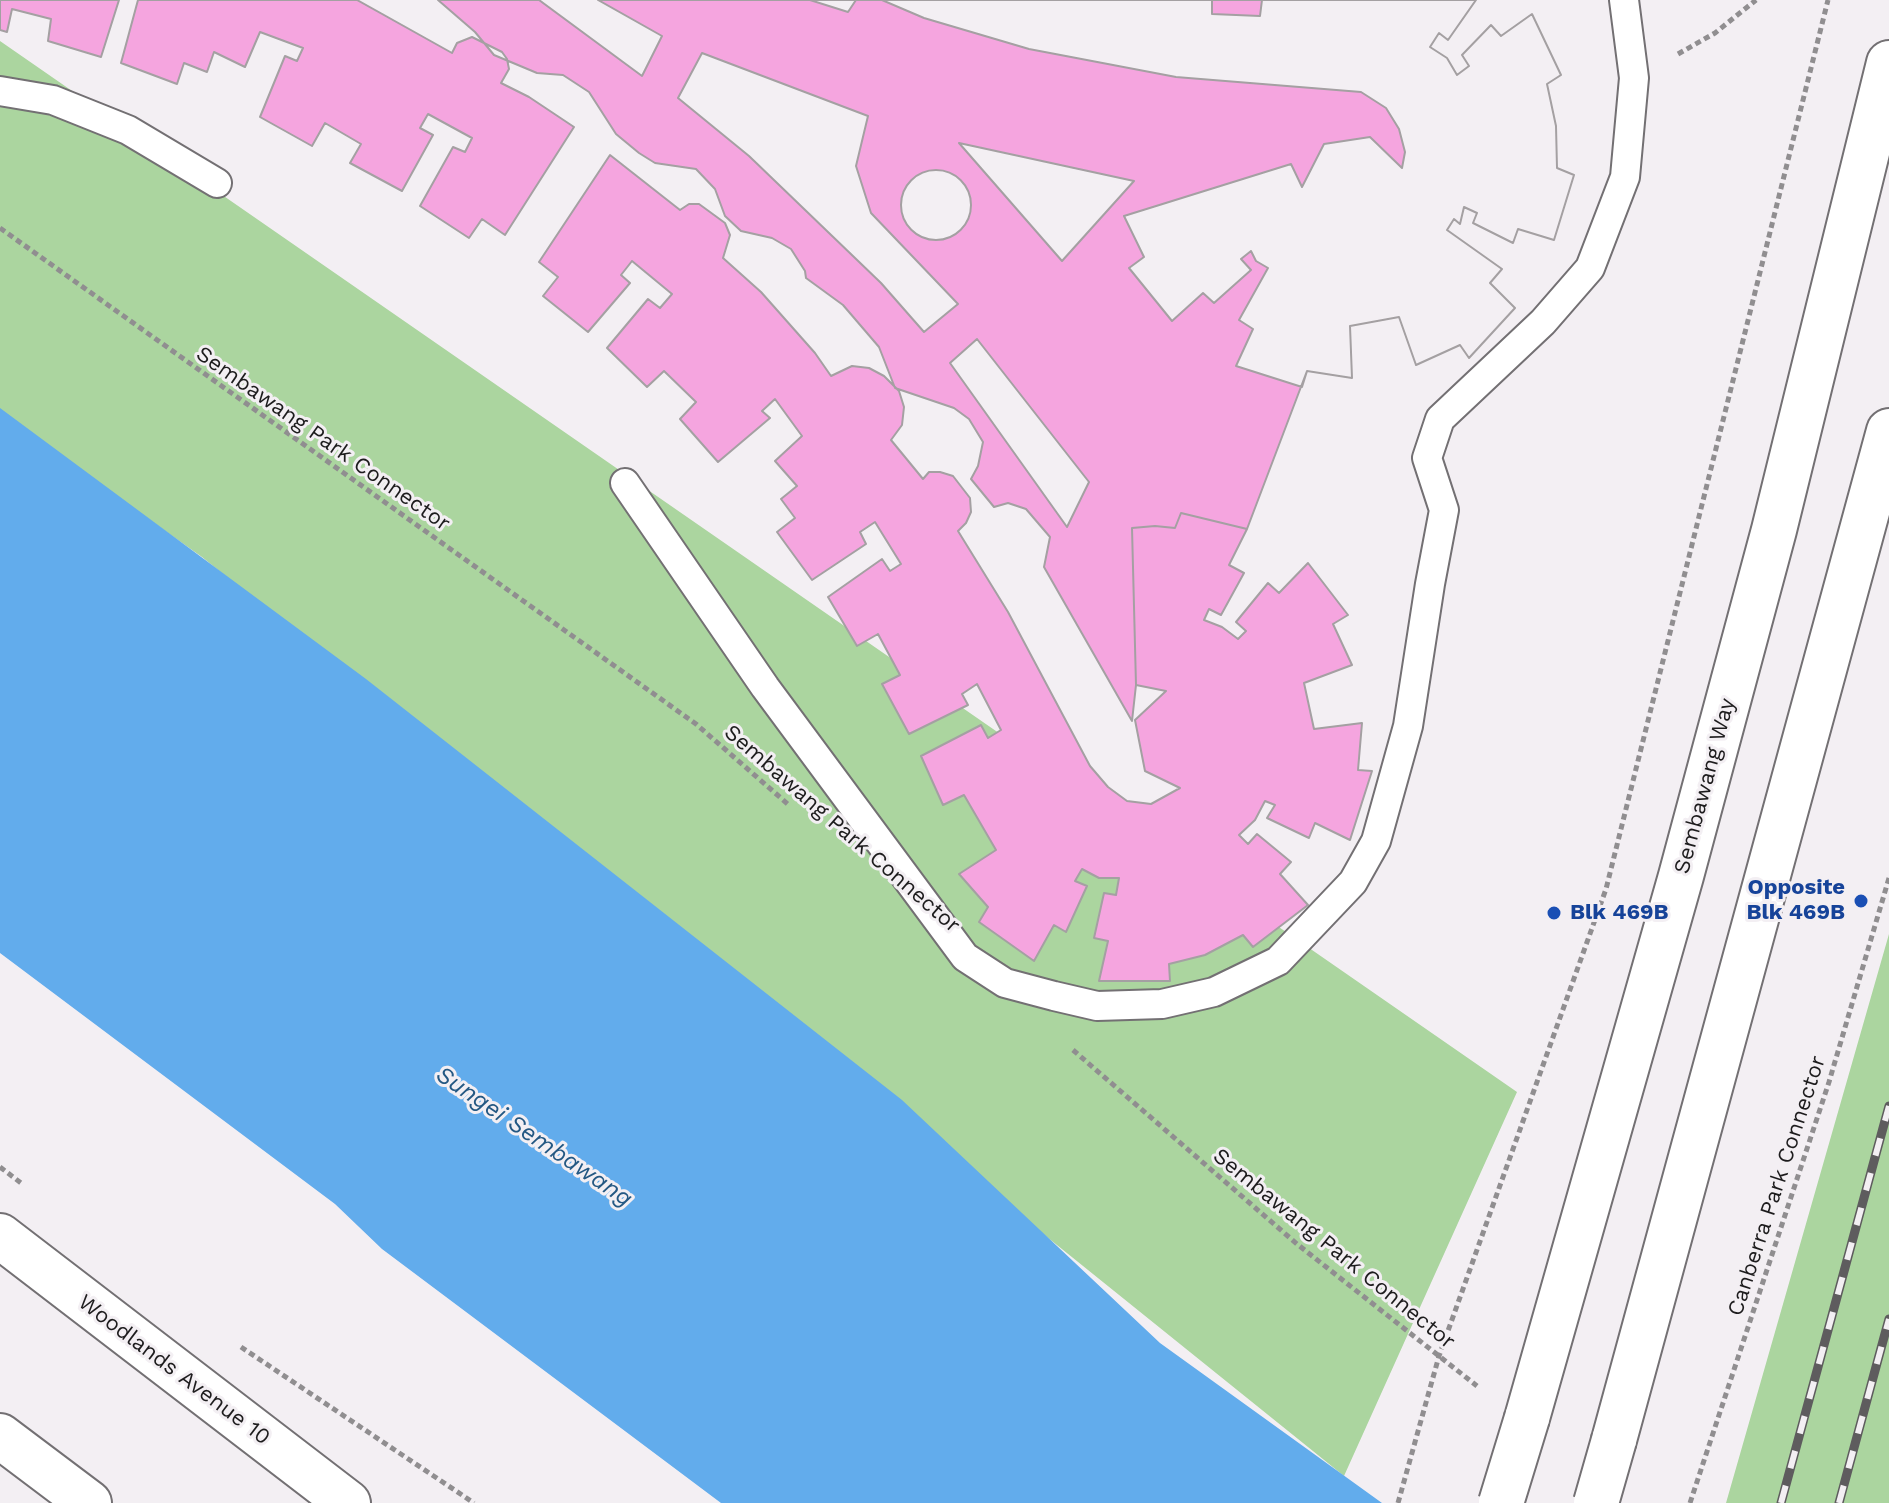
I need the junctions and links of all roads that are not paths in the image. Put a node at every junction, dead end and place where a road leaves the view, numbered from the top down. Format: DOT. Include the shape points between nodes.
graph roads {
  1 [pos="1624,0"];
  2 [pos="1889,63"];
  3 [pos="0,91"];
  4 [pos="217,183"];
  5 [pos="1889,431"];
  6 [pos="625,483"];
  7 [pos="0,1236"];
  8 [pos="0,1436"];
  9 [pos="89,1503"];
  10 [pos="348,1503"];
  11 [pos="1501,1503"];
  12 [pos="1596,1503"];
  1 -- 6 [label="lane" via="1634,78 1625,177 1590,268 1543,322 1440,419 1427,458 1444,510 1408,726 1376,841 1353,882 1278,961 1214,992 1162,1004 1097,1006 1005,983 965,957 765,687"];
  2 -- 11 [label="main road, Sembawang Way, bridge" via="1774,530 1681,876"];
  3 -- 4 [label="lane" via="53,100 128,130"];
  5 -- 12 [label="main road, bridge"];
  7 -- 10 [label="main road, Woodlands Avenue 10"];
  8 -- 9 [label="main road"];
}
